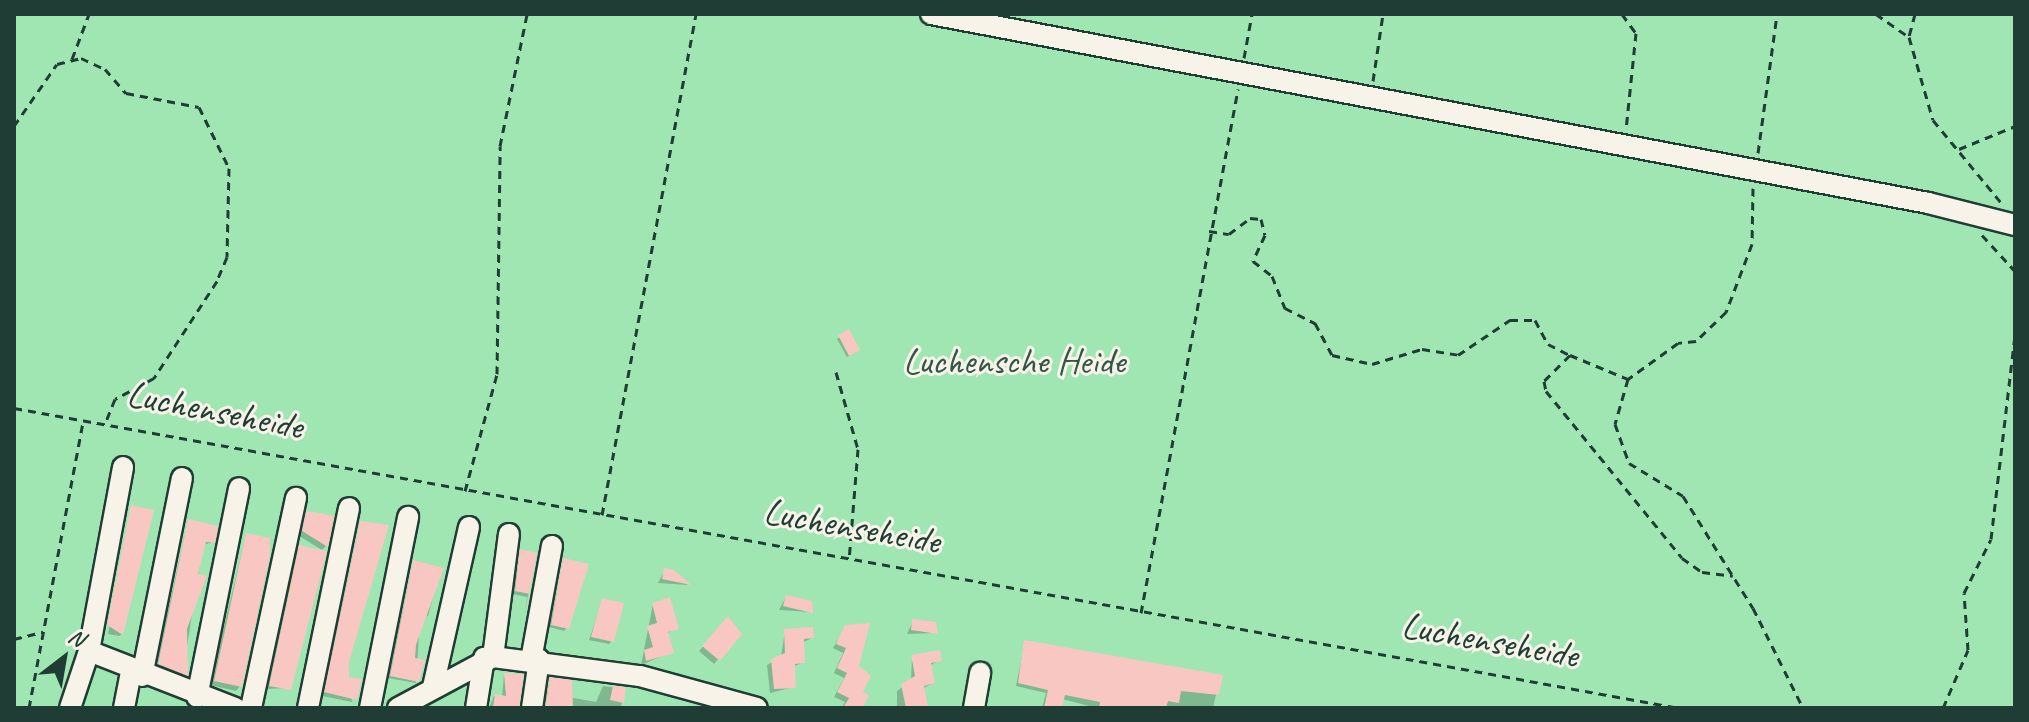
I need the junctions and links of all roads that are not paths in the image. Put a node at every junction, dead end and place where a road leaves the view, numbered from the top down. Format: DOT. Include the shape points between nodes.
graph roads {
  1 [pos="931,14"];
  2 [pos="2011,217"];
  3 [pos="123,467"];
  4 [pos="182,478"];
  5 [pos="239,488"];
  6 [pos="296,498"];
  7 [pos="349,508"];
  8 [pos="408,517"];
  9 [pos="469,527"];
  10 [pos="509,534"];
  11 [pos="552,546"];
  12 [pos="89,651"];
  13 [pos="488,657"];
  14 [pos="535,660"];
  15 [pos="136,673"];
  16 [pos="980,673"];
  17 [pos="433,687"];
  18 [pos="189,699"];
  19 [pos="70,708"];
  20 [pos="124,708"];
  21 [pos="235,708"];
  22 [pos="251,708"];
  23 [pos="308,708"];
  24 [pos="370,708"];
  25 [pos="398,708"];
  26 [pos="476,708"];
  27 [pos="532,708"];
  28 [pos="757,708"];
  29 [pos="974,708"];
  1 -- 2 [label="street"];
  3 -- 12 [label="street"];
  4 -- 15 [label="street"];
  5 -- 18 [label="street"];
  6 -- 22 [label="street"];
  7 -- 23 [label="street"];
  8 -- 24 [label="street"];
  9 -- 17 [label="street"];
  10 -- 13 [label="street"];
  11 -- 14 [label="street"];
  12 -- 15 [label="street"];
  12 -- 19 [label="street"];
  13 -- 14 [label="street"];
  13 -- 17 [label="street"];
  13 -- 26 [label="street"];
  14 -- 27 [label="street"];
  14 -- 28 [label="street" via="723,694"];
  15 -- 18 [label="street"];
  15 -- 20 [label="street"];
  16 -- 29 [label="street"];
  17 -- 25 [label="street"];
  18 -- 21 [label="street"];
}
